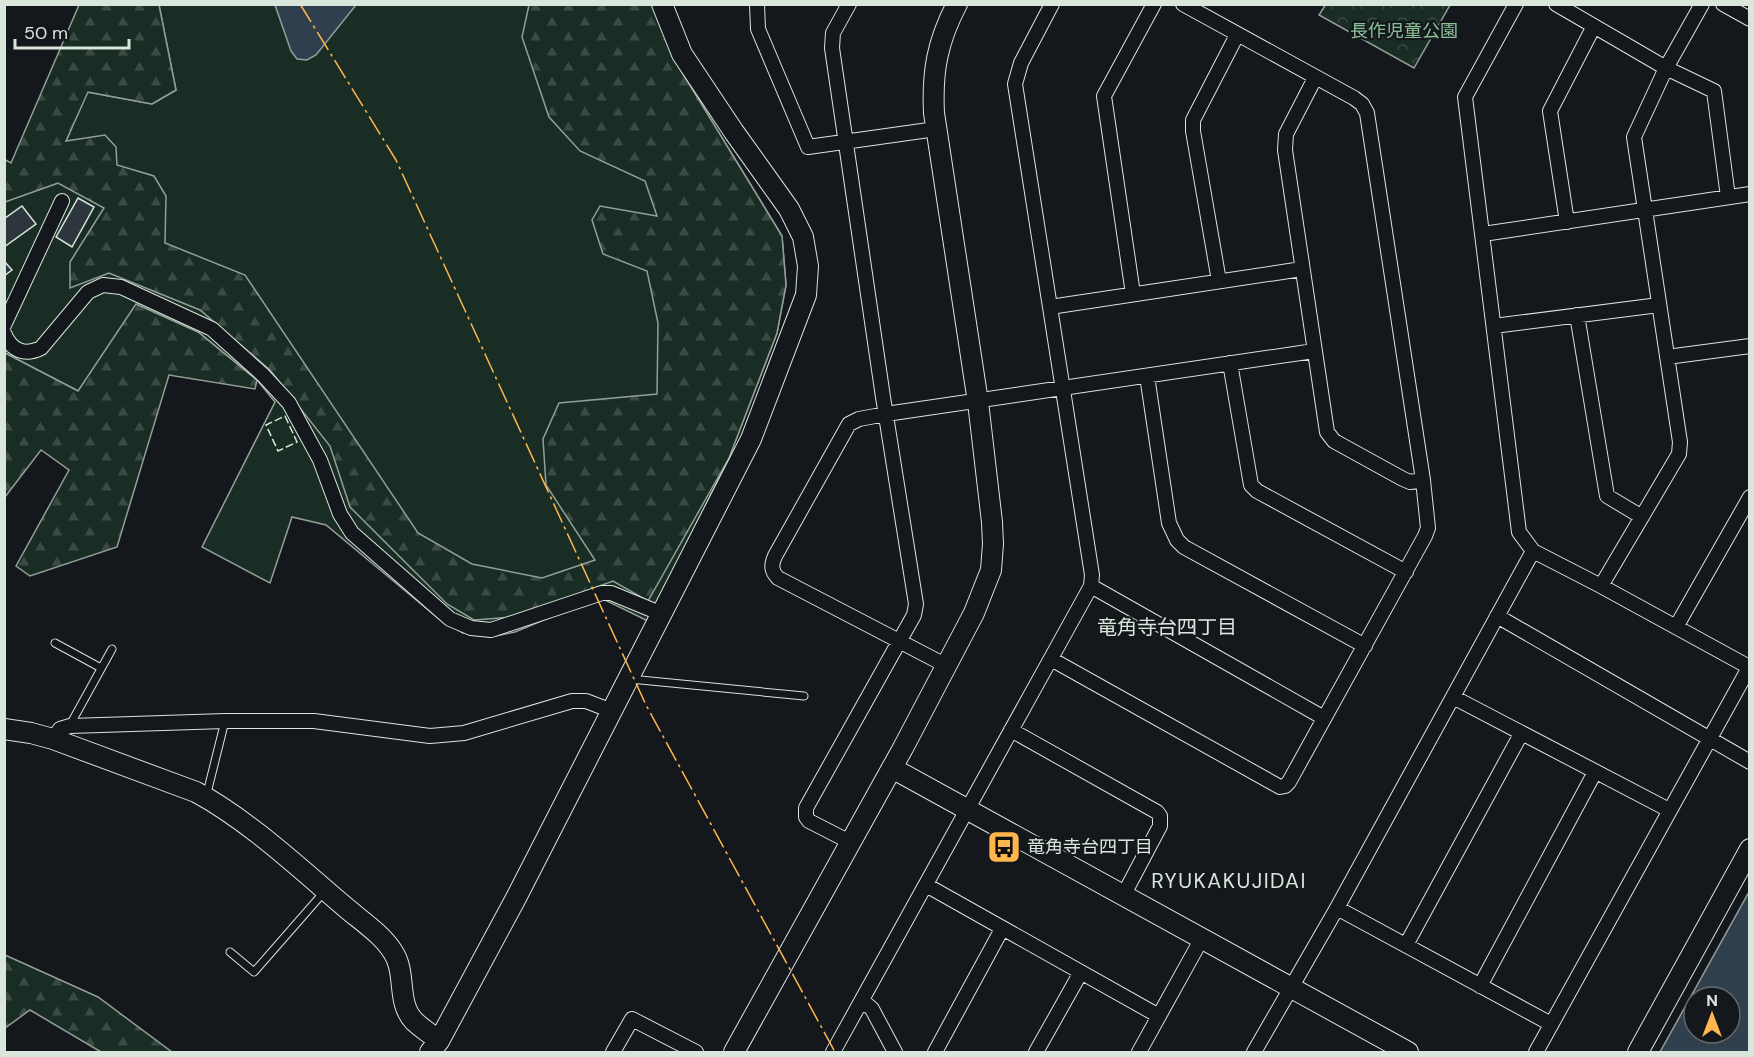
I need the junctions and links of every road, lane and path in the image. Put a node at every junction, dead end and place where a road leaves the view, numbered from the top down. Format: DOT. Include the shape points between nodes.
graph roads {
  1 [pos="662,4"];
  2 [pos="849,4"];
  3 [pos="957,4"];
  4 [pos="1052,4"];
  5 [pos="1154,4"];
  6 [pos="1183,4"];
  7 [pos="1516,4"];
  8 [pos="1556,4"];
  9 [pos="1702,4"];
  10 [pos="1723,4"];
  11 [pos="758,5"];
  12 [pos="1749,19"];
  13 [pos="1594,26"];
  14 [pos="1237,35"];
  15 [pos="1666,68"];
  16 [pos="1315,78"];
  17 [pos="936,129"];
  18 [pos="846,142"];
  19 [pos="1749,194"];
  20 [pos="1728,197"];
  21 [pos="62,201"];
  22 [pos="1645,210"];
  23 [pos="1567,222"];
  24 [pos="1483,234"];
  25 [pos="1302,269"];
  26 [pos="1219,280"];
  27 [pos="1133,294"];
  28 [pos="1659,305"];
  29 [pos="1050,307"];
  30 [pos="1577,315"];
  31 [pos="4,325"];
  32 [pos="1494,326"];
  33 [pos="4,333"];
  34 [pos="1749,346"];
  35 [pos="1314,351"];
  36 [pos="1667,357"];
  37 [pos="1230,363"];
  38 [pos="1147,376"];
  39 [pos="1063,388"];
  40 [pos="978,402"];
  41 [pos="886,414"];
  42 [pos="1424,480"];
  43 [pos="1749,497"];
  44 [pos="1642,517"];
  45 [pos="1533,551"];
  46 [pos="1406,572"];
  47 [pos="1090,586"];
  48 [pos="1601,586"];
  49 [pos="662,614"];
  50 [pos="1497,616"];
  51 [pos="1676,627"];
  52 [pos="898,641"];
  53 [pos="55,643"];
  54 [pos="1365,646"];
  55 [pos="112,649"];
  56 [pos="1051,659"];
  57 [pos="947,666"];
  58 [pos="1749,667"];
  59 [pos="101,668"];
  60 [pos="628,678"];
  61 [pos="804,696"];
  62 [pos="1453,697"];
  63 [pos="612,711"];
  64 [pos="1324,718"];
  65 [pos="225,721"];
  66 [pos="70,726"];
  67 [pos="4,729"];
  68 [pos="1011,730"];
  69 [pos="1521,734"];
  70 [pos="52,739"];
  71 [pos="1709,741"];
  72 [pos="1749,762"];
  73 [pos="892,768"];
  74 [pos="1595,772"];
  75 [pos="206,797"];
  76 [pos="967,809"];
  77 [pos="1669,810"];
  78 [pos="850,842"];
  79 [pos="1749,849"];
  80 [pos="926,885"];
  81 [pos="325,890"];
  82 [pos="1123,896"];
  83 [pos="1337,908"];
  84 [pos="1002,929"];
  85 [pos="1201,940"];
  86 [pos="1406,945"];
  87 [pos="230,952"];
  88 [pos="1081,972"];
  89 [pos="1480,986"];
  90 [pos="1293,988"];
  91 [pos="863,1001"];
  92 [pos="1159,1016"];
  93 [pos="1551,1024"];
  94 [pos="440,1049"];
  95 [pos="613,1053"];
  96 [pos="696,1053"];
  97 [pos="734,1053"];
  98 [pos="833,1053"];
  99 [pos="895,1053"];
  100 [pos="935,1053"];
  101 [pos="1036,1053"];
  102 [pos="1139,1053"];
  103 [pos="1254,1053"];
  104 [pos="1408,1053"];
  105 [pos="1536,1053"];
  106 [pos="1638,1053"];
  1 -- 49 [label="street" via="682,54 789,209 803,237 808,266 806,295 751,440"];
  2 -- 18 [label="street" via="832,40"];
  3 -- 17 [label="street" via="936,55"];
  4 -- 29 [label="street" via="1021,63 1015,84"];
  5 -- 27 [label="street" via="1104,96"];
  6 -- 14 [label="street"];
  7 -- 24 [label="street" via="1465,97"];
  8 -- 13 [label="street"];
  9 -- 15 [label="street"];
  10 -- 12 [label="street"];
  11 -- 18 [label="street" via="758,29 808,147"];
  13 -- 15 [label="street"];
  13 -- 23 [label="street" via="1550,111"];
  14 -- 16 [label="street"];
  14 -- 26 [label="street" via="1193,120"];
  15 -- 20 [label="street" via="1714,91"];
  15 -- 22 [label="street" via="1634,136"];
  16 -- 25 [label="street" via="1284,141"];
  16 -- 42 [label="street" via="1354,98 1366,113"];
  17 -- 18 [label="street"];
  17 -- 40 [label="street"];
  18 -- 41 [label="street"];
  19 -- 20 [label="street"];
  20 -- 22 [label="street"];
  21 -- 31 [label="street"];
  22 -- 23 [label="street"];
  22 -- 28 [label="street"];
  23 -- 24 [label="street"];
  24 -- 32 [label="street"];
  25 -- 26 [label="street"];
  25 -- 35 [label="street"];
  26 -- 27 [label="street"];
  27 -- 29 [label="street"];
  28 -- 30 [label="street"];
  28 -- 36 [label="street"];
  29 -- 39 [label="street"];
  30 -- 32 [label="street"];
  30 -- 44 [label="street" via="1607,496"];
  32 -- 45 [label="street" via="1519,532"];
  33 -- 49 [label="street" via="18,350 30,353 41,348 88,292 103,285 120,287 212,330 289,403 320,460 340,514 352,533 450,619 471,628 491,630 602,592"];
  34 -- 36 [label="street"];
  35 -- 37 [label="street"];
  35 -- 42 [label="street" via="1330,437 1403,479"];
  36 -- 44 [label="street" via="1679,454"];
  37 -- 38 [label="street"];
  37 -- 46 [label="street" via="1251,485"];
  38 -- 39 [label="street"];
  38 -- 54 [label="street" via="1169,523 1177,540"];
  39 -- 40 [label="street"];
  39 -- 47 [label="street" via="1092,575"];
  40 -- 41 [label="street"];
  40 -- 57 [label="street" via="992,522 992,557 982,596"];
  41 -- 52 [label="street" via="916,604 914,615"];
  41 -- 52 [label="street" via="859,419 845,429 772,568 778,578"];
  42 -- 46 [label="street" via="1428,528"];
  43 -- 51 [label="street"];
  44 -- 48 [label="street"];
  45 -- 48 [label="street"];
  45 -- 50 [label="street"];
  46 -- 54 [label="street"];
  47 -- 56 [label="street"];
  47 -- 64 [label="street"];
  48 -- 51 [label="street"];
  49 -- 60 [label="street"];
  50 -- 62 [label="street"];
  50 -- 71 [label="street"];
  51 -- 58 [label="street"];
  52 -- 57 [label="street"];
  52 -- 78 [label="street" via="806,808 808,821"];
  53 -- 59 [label="lane"];
  54 -- 64 [label="street"];
  55 -- 59 [label="lane"];
  56 -- 64 [label="street" via="1280,787 1289,782"];
  56 -- 68 [label="street"];
  57 -- 73 [label="street"];
  58 -- 71 [label="street"];
  59 -- 66 [label="lane"];
  60 -- 61 [label="lane"];
  60 -- 63 [label="street"];
  62 -- 69 [label="street"];
  62 -- 83 [label="street"];
  63 -- 65 [label="street" via="586,701 572,701 464,733 430,736 314,721"];
  63 -- 94 [label="street"];
  65 -- 66 [label="street"];
  65 -- 75 [label="lane"];
  66 -- 70 [label="street" via="60,729"];
  67 -- 70 [label="street"];
  68 -- 76 [label="street"];
  68 -- 82 [label="street" via="1160,816 1160,826"];
  69 -- 74 [label="street"];
  69 -- 86 [label="street"];
  70 -- 75 [label="street"];
  71 -- 72 [label="street"];
  71 -- 77 [label="street"];
  73 -- 76 [label="street"];
  73 -- 78 [label="street"];
  74 -- 77 [label="street"];
  74 -- 89 [label="street"];
  75 -- 81 [label="street"];
  76 -- 80 [label="street"];
  76 -- 82 [label="street"];
  77 -- 93 [label="street"];
  78 -- 97 [label="street"];
  79 -- 106 [label="street"];
  80 -- 84 [label="street"];
  80 -- 91 [label="street"];
  81 -- 87 [label="lane" via="254,972"];
  81 -- 94 [label="street" via="393,951 399,963 406,1008"];
  82 -- 85 [label="street"];
  83 -- 86 [label="street"];
  83 -- 90 [label="street"];
  84 -- 88 [label="street"];
  84 -- 100 [label="street"];
  85 -- 90 [label="street"];
  85 -- 92 [label="street"];
  86 -- 89 [label="street"];
  88 -- 92 [label="street"];
  88 -- 101 [label="street"];
  89 -- 93 [label="street"];
  90 -- 103 [label="street"];
  90 -- 104 [label="street"];
  91 -- 98 [label="street"];
  91 -- 99 [label="street" via="872,1009"];
  92 -- 102 [label="street"];
  93 -- 105 [label="street"];
  95 -- 96 [label="street" via="632,1019"];
}
